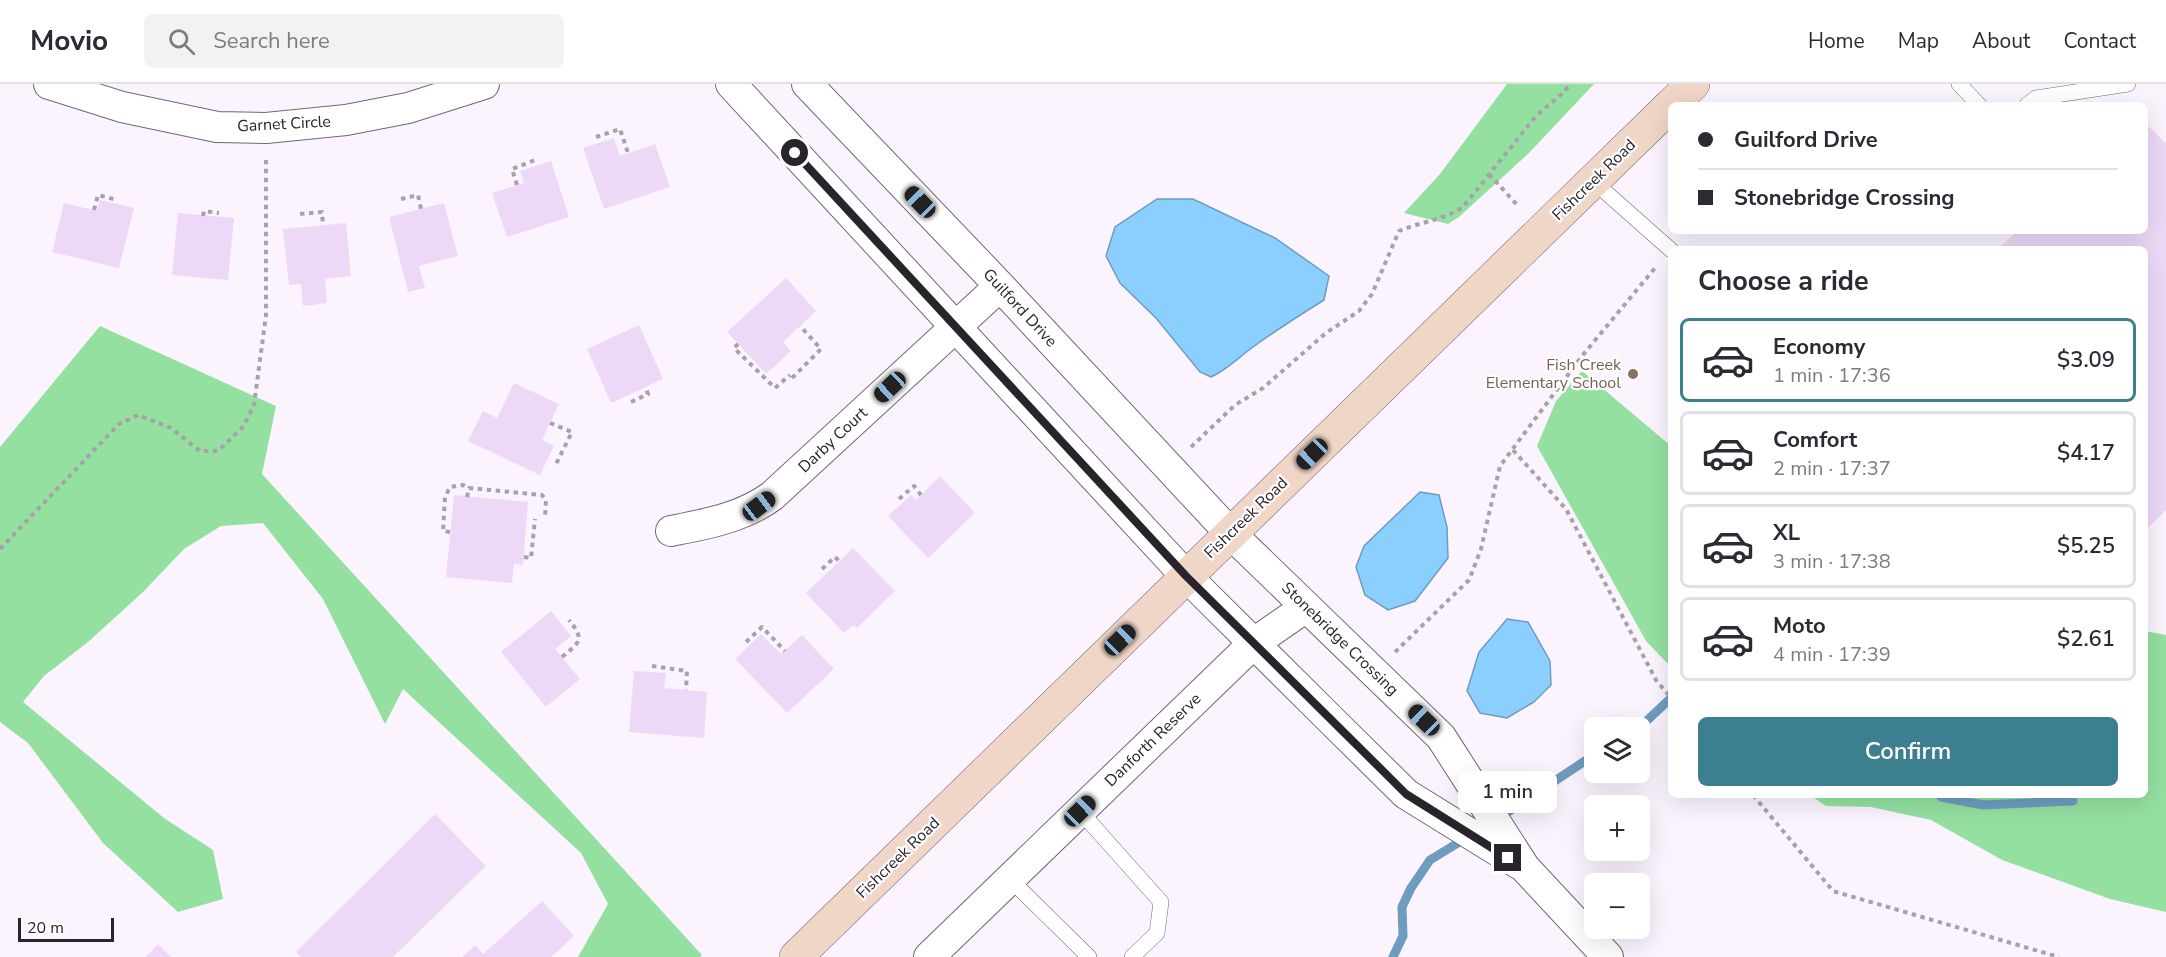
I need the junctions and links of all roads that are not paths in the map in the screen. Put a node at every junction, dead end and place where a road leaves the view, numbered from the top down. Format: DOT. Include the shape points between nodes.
graph roads {
  1 [pos="49,84"];
  2 [pos="484,84"];
  3 [pos="730,84"];
  4 [pos="807,84"];
  5 [pos="1693,84"];
  6 [pos="1959,84"];
  7 [pos="2128,84"];
  8 [pos="1674,102"];
  9 [pos="1976,102"];
  10 [pos="2031,102"];
  11 [pos="1668,108"];
  12 [pos="1593,181"];
  13 [pos="1668,247"];
  14 [pos="1000,286"];
  15 [pos="955,326"];
  16 [pos="671,531"];
  17 [pos="1230,533"];
  18 [pos="1186,576"];
  19 [pos="1306,607"];
  20 [pos="1254,643"];
  21 [pos="1080,811"];
  22 [pos="1498,843"];
  23 [pos="1010,879"];
  24 [pos="796,957"];
  25 [pos="929,957"];
  26 [pos="1089,957"];
  27 [pos="1132,957"];
  28 [pos="1608,957"];
  1 -- 2 [label="street, Garnet Circle" via="122,107 217,127 266,128 398,110"];
  3 -- 15 [label="street"];
  4 -- 14 [label="street, Guilford Drive"];
  5 -- 8 [label="main road, Fishcreek Road"];
  6 -- 9 [label="lane"];
  7 -- 10 [label="lane"];
  11 -- 12 [label="main road, Fishcreek Road"];
  12 -- 13 [label="lane"];
  12 -- 17 [label="main road, Fishcreek Road"];
  14 -- 15 [label="street, Darby Court"];
  14 -- 17 [label="street, Guilford Drive"];
  15 -- 16 [label="street, Darby Court" via="759,506 725,520"];
  15 -- 18 [label="street"];
  17 -- 18 [label="main road, Fishcreek Road"];
  17 -- 19 [label="street, Stonebridge Crossing"];
  18 -- 20 [label="street, Stonebridge Crossing"];
  18 -- 24 [label="main road, Fishcreek Road"];
  19 -- 20 [label="street, Danforth Reserve"];
  19 -- 22 [label="street, Stonebridge Crossing" via="1441,737 1483,803"];
  20 -- 21 [label="street, Danforth Reserve"];
  20 -- 22 [label="street, Stonebridge Crossing" via="1406,794 1452,823"];
  21 -- 23 [label="street, Danforth Reserve"];
  21 -- 27 [label="lane" via="1161,902 1157,933"];
  22 -- 28 [label="street, Stonebridge Crossing"];
  23 -- 25 [label="street, Danforth Reserve"];
  23 -- 26 [label="lane"];
}
